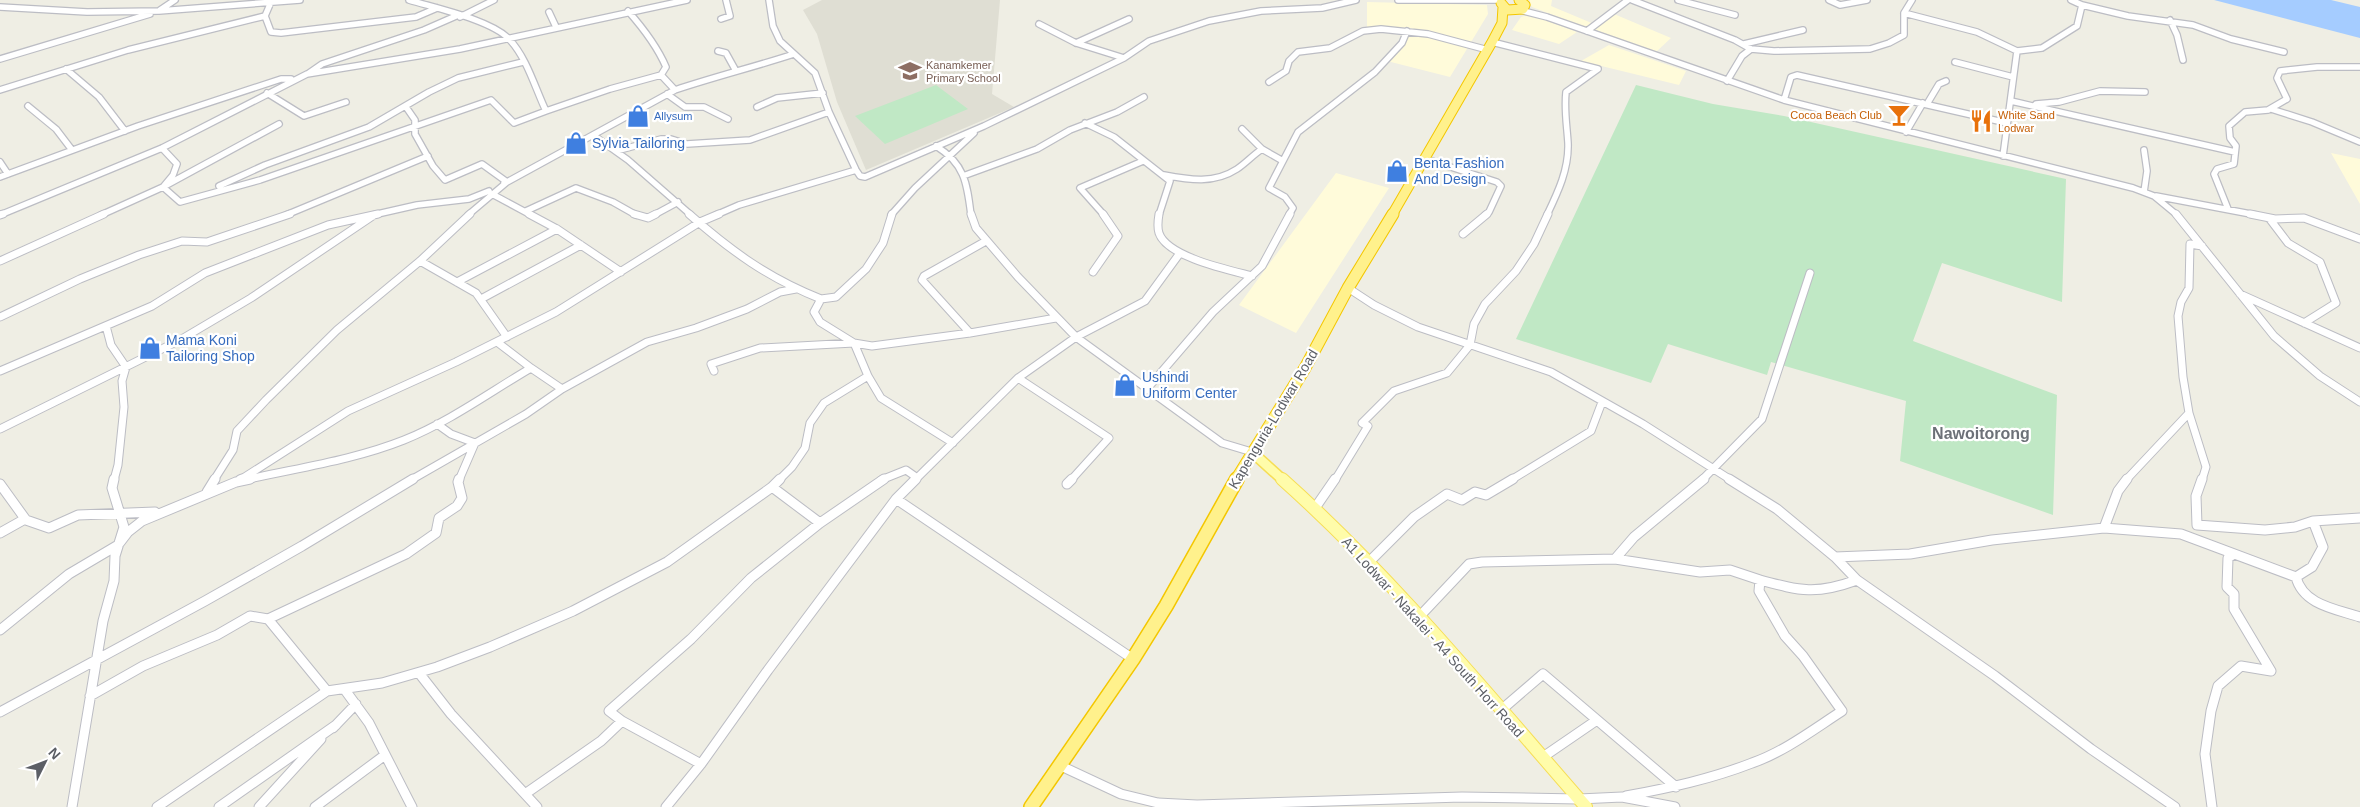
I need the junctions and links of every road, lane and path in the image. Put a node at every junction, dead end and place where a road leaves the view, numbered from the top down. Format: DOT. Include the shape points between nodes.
graph roads {
  1 [pos="175,0"];
  2 [pos="300,0"];
  3 [pos="409,0"];
  4 [pos="494,0"];
  5 [pos="687,0"];
  6 [pos="726,0"];
  7 [pos="769,0"];
  8 [pos="1356,0"];
  9 [pos="1398,0"];
  10 [pos="1628,0"];
  11 [pos="1632,0"];
  12 [pos="1678,0"];
  13 [pos="1696,0"];
  14 [pos="1829,0"];
  15 [pos="1866,0"];
  16 [pos="1904,0"];
  17 [pos="2071,0"];
  18 [pos="1483,1"];
  19 [pos="1912,1"];
  20 [pos="271,2"];
  21 [pos="1501,3"];
  22 [pos="1687,3"];
  23 [pos="1521,5"];
  24 [pos="2082,5"];
  25 [pos="0,8"];
  26 [pos="437,8"];
  27 [pos="159,11"];
  28 [pos="628,11"];
  29 [pos="549,12"];
  30 [pos="1904,13"];
  31 [pos="1734,14"];
  32 [pos="266,16"];
  33 [pos="458,16"];
  34 [pos="1129,19"];
  35 [pos="721,20"];
  36 [pos="2170,20"];
  37 [pos="1502,23"];
  38 [pos="1039,24"];
  39 [pos="556,27"];
  40 [pos="1803,30"];
  41 [pos="1407,31"];
  42 [pos="1587,31"];
  43 [pos="508,38"];
  44 [pos="1076,43"];
  45 [pos="1744,44"];
  46 [pos="1490,46"];
  47 [pos="1750,49"];
  48 [pos="718,51"];
  49 [pos="2016,51"];
  50 [pos="2284,52"];
  51 [pos="794,54"];
  52 [pos="1124,58"];
  53 [pos="0,59"];
  54 [pos="2183,60"];
  55 [pos="523,62"];
  56 [pos="1955,62"];
  57 [pos="2360,67"];
  58 [pos="66,69"];
  59 [pos="736,71"];
  60 [pos="307,74"];
  61 [pos="660,75"];
  62 [pos="2013,77"];
  63 [pos="296,78"];
  64 [pos="1727,81"];
  65 [pos="1946,81"];
  66 [pos="1269,82"];
  67 [pos="0,90"];
  68 [pos="675,90"];
  69 [pos="2145,92"];
  70 [pos="268,93"];
  71 [pos="823,93"];
  72 [pos="667,94"];
  73 [pos="1144,97"];
  74 [pos="1784,100"];
  75 [pos="2011,101"];
  76 [pos="346,102"];
  77 [pos="1925,103"];
  78 [pos="2032,105"];
  79 [pos="28,106"];
  80 [pos="406,107"];
  81 [pos="757,107"];
  82 [pos="2271,109"];
  83 [pos="546,111"];
  84 [pos="829,112"];
  85 [pos="728,118"];
  86 [pos="1085,123"];
  87 [pos="2007,123"];
  88 [pos="279,124"];
  89 [pos="984,126"];
  90 [pos="415,128"];
  91 [pos="1242,129"];
  92 [pos="126,131"];
  93 [pos="1906,132"];
  94 [pos="593,135"];
  95 [pos="2360,142"];
  96 [pos="936,146"];
  97 [pos="162,148"];
  98 [pos="1262,149"];
  99 [pos="72,150"];
  100 [pos="616,150"];
  101 [pos="2144,150"];
  102 [pos="2235,152"];
  103 [pos="949,155"];
  104 [pos="428,156"];
  105 [pos="2003,156"];
  106 [pos="1426,159"];
  107 [pos="1143,161"];
  108 [pos="1283,161"];
  109 [pos="0,162"];
  110 [pos="856,170"];
  111 [pos="8,174"];
  112 [pos="1162,175"];
  113 [pos="964,176"];
  114 [pos="0,177"];
  115 [pos="507,182"];
  116 [pos="163,188"];
  117 [pos="2144,192"];
  118 [pos="492,194"];
  119 [pos="199,195"];
  120 [pos="2154,196"];
  121 [pos="678,202"];
  122 [pos="2228,209"];
  123 [pos="526,211"];
  124 [pos="377,213"];
  125 [pos="0,215"];
  126 [pos="2269,218"];
  127 [pos="700,222"];
  128 [pos="556,229"];
  129 [pos="1464,234"];
  130 [pos="2360,239"];
  131 [pos="986,241"];
  132 [pos="581,245"];
  133 [pos="2202,246"];
  134 [pos="1180,253"];
  135 [pos="420,261"];
  136 [pos="0,262"];
  137 [pos="621,272"];
  138 [pos="1093,272"];
  139 [pos="1810,273"];
  140 [pos="1252,276"];
  141 [pos="457,282"];
  142 [pos="1348,288"];
  143 [pos="796,289"];
  144 [pos="2238,293"];
  145 [pos="481,299"];
  146 [pos="821,299"];
  147 [pos="2264,305"];
  148 [pos="2250,308"];
  149 [pos="0,317"];
  150 [pos="1056,318"];
  151 [pos="2304,323"];
  152 [pos="106,326"];
  153 [pos="970,333"];
  154 [pos="506,337"];
  155 [pos="1076,337"];
  156 [pos="497,342"];
  157 [pos="854,343"];
  158 [pos="1470,345"];
  159 [pos="2360,348"];
  160 [pos="126,367"];
  161 [pos="531,368"];
  162 [pos="714,370"];
  163 [pos="0,372"];
  164 [pos="868,376"];
  165 [pos="1018,378"];
  166 [pos="562,389"];
  167 [pos="1146,390"];
  168 [pos="1602,402"];
  169 [pos="2360,402"];
  170 [pos="2189,413"];
  171 [pos="437,424"];
  172 [pos="0,429"];
  173 [pos="475,443"];
  174 [pos="953,443"];
  175 [pos="1252,452"];
  176 [pos="1714,470"];
  177 [pos="916,477"];
  178 [pos="236,482"];
  179 [pos="0,484"];
  180 [pos="1067,484"];
  181 [pos="772,487"];
  182 [pos="207,492"];
  183 [pos="896,499"];
  184 [pos="1315,508"];
  185 [pos="165,511"];
  186 [pos="119,512"];
  187 [pos="2360,518"];
  188 [pos="26,519"];
  189 [pos="2313,521"];
  190 [pos="820,523"];
  191 [pos="2104,528"];
  192 [pos="0,533"];
  193 [pos="118,545"];
  194 [pos="2234,554"];
  195 [pos="1835,557"];
  196 [pos="1615,559"];
  197 [pos="1368,563"];
  198 [pos="2296,577"];
  199 [pos="1760,580"];
  200 [pos="1857,580"];
  201 [pos="1419,617"];
  202 [pos="2360,617"];
  203 [pos="268,619"];
  204 [pos="0,630"];
  205 [pos="1134,658"];
  206 [pos="96,660"];
  207 [pos="419,672"];
  208 [pos="345,690"];
  209 [pos="327,691"];
  210 [pos="90,696"];
  211 [pos="356,704"];
  212 [pos="1500,711"];
  213 [pos="0,712"];
  214 [pos="1597,720"];
  215 [pos="622,721"];
  216 [pos="336,724"];
  217 [pos="385,755"];
  218 [pos="1543,757"];
  219 [pos="701,764"];
  220 [pos="1061,766"];
  221 [pos="1676,787"];
  222 [pos="525,794"];
  223 [pos="1622,797"];
  224 [pos="1583,803"];
  225 [pos="1262,805"];
  226 [pos="72,807"];
  227 [pos="157,807"];
  228 [pos="219,807"];
  229 [pos="259,807"];
  230 [pos="315,807"];
  231 [pos="412,807"];
  232 [pos="537,807"];
  233 [pos="666,807"];
  234 [pos="1031,807"];
  235 [pos="1675,807"];
  236 [pos="2175,807"];
  237 [pos="2212,807"];
  1 -- 27 [label="street"];
  2 -- 20 [label="street"];
  3 -- 26 [label="street"];
  4 -- 33 [label="street"];
  5 -- 28 [label="street"];
  6 -- 35 [label="street" via="730,16"];
  7 -- 51 [label="street" via="773,26 780,40"];
  8 -- 52 [label="street" via="1321,8 1261,11 1216,19 1152,40 1130,51"];
  9 -- 18 [label="street"];
  10 -- 42 [label="street"];
  11 -- 45 [label="street"];
  12 -- 22 [label="street"];
  13 -- 22 [label="street"];
  14 -- 15 [label="street" via="1840,5"];
  16 -- 19 [label="street"];
  17 -- 24 [label="street"];
  18 -- 21 [label="street"];
  19 -- 30 [label="street"];
  20 -- 27 [label="street"];
  20 -- 32 [label="street"];
  21 -- 23 [label="highway"];
  21 -- 37 [label="highway, Kapenguria-Lodwar Road"];
  22 -- 31 [label="street"];
  23 -- 37 [label="highway, Kapenguria-Lodwar Road"];
  23 -- 42 [label="street"];
  24 -- 36 [label="street" via="2128,16"];
  24 -- 49 [label="street" via="2077,26 2055,42 2029,51"];
  25 -- 27 [label="street"];
  26 -- 32 [label="street" via="416,17 281,33 271,32"];
  26 -- 33 [label="street"];
  27 -- 53 [label="street"];
  28 -- 39 [label="street"];
  28 -- 61 [label="street" via="662,57 666,68"];
  29 -- 39 [label="street"];
  30 -- 47 [label="street" via="1904,35 1870,49"];
  30 -- 49 [label="street" via="1978,33"];
  32 -- 58 [label="street" via="169,39"];
  33 -- 43 [label="street"];
  33 -- 60 [label="street" via="322,64"];
  34 -- 44 [label="street"];
  36 -- 50 [label="street"];
  36 -- 54 [label="street" via="2178,35"];
  37 -- 46 [label="highway, Kapenguria-Lodwar Road"];
  38 -- 44 [label="street"];
  39 -- 43 [label="street"];
  40 -- 45 [label="street"];
  41 -- 46 [label="street"];
  41 -- 66 [label="street" via="1395,28 1366,30 1328,49 1299,51 1289,59 1286,71"];
  41 -- 108 [label="street" via="1402,43 1375,72 1298,132"];
  42 -- 64 [label="street"];
  43 -- 55 [label="street"];
  43 -- 60 [label="street" via="451,51"];
  44 -- 52 [label="street"];
  45 -- 47 [label="street"];
  46 -- 106 [label="highway, Kapenguria-Lodwar Road"];
  46 -- 158 [label="street" via="1598,69 1566,92 1564,110 1568,144 1559,190 1523,262 1485,304 1474,324"];
  47 -- 64 [label="street" via="1745,51"];
  48 -- 59 [label="street" via="731,58"];
  49 -- 62 [label="street"];
  51 -- 59 [label="street"];
  51 -- 71 [label="street" via="815,73"];
  52 -- 89 [label="street"];
  55 -- 80 [label="street" via="458,78"];
  55 -- 83 [label="street"];
  56 -- 62 [label="street"];
  57 -- 82 [label="street" via="2280,71 2277,78 2287,99"];
  58 -- 67 [label="street"];
  58 -- 92 [label="street" via="110,107"];
  59 -- 68 [label="street"];
  60 -- 63 [label="street"];
  61 -- 68 [label="street"];
  61 -- 83 [label="street"];
  62 -- 75 [label="street"];
  63 -- 70 [label="street"];
  63 -- 92 [label="street" via="281,79"];
  64 -- 74 [label="street"];
  65 -- 77 [label="street" via="1939,84"];
  68 -- 72 [label="street"];
  69 -- 78 [label="street" via="2100,91 2059,102"];
  70 -- 76 [label="street" via="304,116"];
  70 -- 97 [label="street"];
  71 -- 81 [label="street" via="778,98"];
  71 -- 84 [label="street"];
  72 -- 85 [label="street" via="685,107 709,107"];
  72 -- 94 [label="street"];
  73 -- 86 [label="street" via="1117,112"];
  74 -- 77 [label="street" via="1791,78 1797,75"];
  74 -- 93 [label="street"];
  75 -- 78 [label="street"];
  75 -- 87 [label="street"];
  77 -- 87 [label="street"];
  77 -- 93 [label="street"];
  78 -- 102 [label="street"];
  79 -- 99 [label="street" via="56,128"];
  80 -- 90 [label="street" via="416,120"];
  80 -- 119 [label="street" via="360,131 265,165"];
  82 -- 95 [label="street" via="2316,123"];
  82 -- 102 [label="street" via="2244,112 2229,126"];
  83 -- 90 [label="street" via="514,123 491,100"];
  84 -- 100 [label="street" via="750,140 687,144 661,138"];
  84 -- 110 [label="street"];
  86 -- 107 [label="street" via="1114,137"];
  86 -- 113 [label="street" via="1037,150"];
  87 -- 105 [label="street"];
  88 -- 116 [label="street"];
  89 -- 96 [label="street"];
  89 -- 103 [label="street"];
  90 -- 104 [label="street" via="415,134"];
  90 -- 119 [label="street" via="260,180"];
  91 -- 98 [label="street"];
  92 -- 99 [label="street"];
  93 -- 105 [label="street"];
  94 -- 100 [label="street"];
  94 -- 115 [label="street"];
  96 -- 103 [label="street"];
  96 -- 110 [label="street" via="867,177 860,176"];
  97 -- 116 [label="street" via="177,164"];
  97 -- 125 [label="street"];
  98 -- 108 [label="street"];
  98 -- 112 [label="street" via="1238,169 1219,179 1201,182"];
  99 -- 111 [label="street"];
  100 -- 121 [label="street"];
  101 -- 117 [label="street" via="2147,164"];
  102 -- 122 [label="street" via="2234,164 2217,169 2214,174 2214,181 2220,187"];
  103 -- 113 [label="street"];
  103 -- 146 [label="street" via="890,216 883,243 866,269 836,296"];
  104 -- 115 [label="street" via="445,180 482,164"];
  104 -- 149 [label="street" via="259,225 206,242 182,241 139,255"];
  105 -- 117 [label="street"];
  106 -- 129 [label="street" via="1501,186 1489,212"];
  106 -- 142 [label="highway, Kapenguria-Lodwar Road"];
  107 -- 112 [label="street"];
  107 -- 138 [label="street" via="1080,188 1118,236"];
  108 -- 140 [label="street" via="1269,188 1285,197 1293,208 1267,258"];
  109 -- 111 [label="street"];
  110 -- 127 [label="street" via="739,205"];
  111 -- 114 [label="street"];
  112 -- 134 [label="street" via="1170,181 1158,218 1159,233"];
  113 -- 131 [label="street" via="972,222"];
  115 -- 118 [label="street"];
  115 -- 124 [label="street" via="469,199"];
  116 -- 119 [label="street" via="180,202"];
  116 -- 136 [label="street"];
  117 -- 120 [label="street"];
  118 -- 123 [label="street"];
  118 -- 135 [label="street"];
  120 -- 122 [label="street"];
  120 -- 133 [label="street" via="2172,209"];
  121 -- 123 [label="street" via="648,218 640,217 613,202 576,188"];
  121 -- 127 [label="street"];
  122 -- 126 [label="street"];
  123 -- 128 [label="street"];
  124 -- 152 [label="street" via="328,225 256,252"];
  124 -- 160 [label="street" via="251,298"];
  126 -- 130 [label="street" via="2308,219"];
  126 -- 151 [label="street" via="2288,243 2320,262 2336,303"];
  127 -- 137 [label="street"];
  127 -- 143 [label="street" via="740,256"];
  128 -- 132 [label="street"];
  128 -- 141 [label="street"];
  131 -- 150 [label="street"];
  131 -- 153 [label="street" via="922,280"];
  132 -- 137 [label="street"];
  132 -- 145 [label="street"];
  133 -- 144 [label="street"];
  133 -- 170 [label="street" via="2190,244 2189,288 2178,316"];
  134 -- 140 [label="street"];
  134 -- 155 [label="street" via="1145,301"];
  135 -- 141 [label="street"];
  135 -- 182 [label="street" via="337,330 237,431 233,450"];
  137 -- 154 [label="street" via="556,312"];
  139 -- 176 [label="street" via="1762,420"];
  140 -- 167 [label="street" via="1213,312"];
  141 -- 145 [label="street"];
  142 -- 158 [label="street" via="1407,322"];
  142 -- 175 [label="highway, Kapenguria-Lodwar Road" via="1305,368"];
  143 -- 146 [label="street"];
  143 -- 166 [label="street" via="780,292 747,309 696,328 647,342"];
  144 -- 147 [label="street"];
  144 -- 148 [label="street"];
  145 -- 154 [label="street"];
  146 -- 157 [label="street" via="814,312 820,322"];
  147 -- 148 [label="street"];
  147 -- 151 [label="street"];
  148 -- 169 [label="street" via="2294,354"];
  150 -- 153 [label="street"];
  150 -- 155 [label="street"];
  151 -- 159 [label="street"];
  152 -- 160 [label="street" via="111,346"];
  152 -- 163 [label="street"];
  153 -- 157 [label="street" via="872,346"];
  154 -- 156 [label="street"];
  155 -- 165 [label="street"];
  155 -- 167 [label="street"];
  156 -- 161 [label="street"];
  156 -- 178 [label="street" via="348,411"];
  157 -- 162 [label="street" via="760,348 711,364"];
  157 -- 164 [label="street"];
  158 -- 168 [label="street" via="1551,372"];
  158 -- 184 [label="street" via="1447,373 1394,391 1374,409 1362,423 1368,426 1324,499"];
  160 -- 172 [label="street"];
  160 -- 186 [label="street" via="122,381 124,407 118,465 112,488"];
  161 -- 166 [label="street"];
  161 -- 171 [label="street"];
  164 -- 174 [label="street" via="881,398"];
  164 -- 181 [label="street" via="824,403 810,423 804,448 792,467"];
  165 -- 174 [label="street"];
  165 -- 180 [label="street" via="1109,438"];
  166 -- 173 [label="street"];
  167 -- 175 [label="street" via="1222,443"];
  168 -- 176 [label="street"];
  168 -- 197 [label="street" via="1591,431 1486,495 1476,492 1462,500 1447,494 1414,517"];
  170 -- 189 [label="street" via="2206,467 2196,496 2197,525 2265,530 2295,528"];
  170 -- 191 [label="street" via="2126,480 2118,491"];
  171 -- 173 [label="street"];
  171 -- 178 [label="street" via="404,440 362,453"];
  173 -- 203 [label="street" via="458,482 462,498 458,506 439,518 436,533 406,554"];
  173 -- 206 [label="street" via="286,556"];
  174 -- 177 [label="street"];
  175 -- 184 [label="main road, A1 Lodwar - Nakalei - A4 South Horr Road"];
  175 -- 205 [label="highway, Kapenguria-Lodwar Road"];
  176 -- 195 [label="street" via="1777,509"];
  176 -- 196 [label="street" via="1634,537"];
  177 -- 183 [label="street"];
  177 -- 190 [label="street" via="906,470 895,473"];
  178 -- 182 [label="street"];
  179 -- 188 [label="street"];
  181 -- 190 [label="street"];
  181 -- 207 [label="street" via="667,562 588,604 502,642"];
  182 -- 185 [label="street"];
  183 -- 205 [label="street"];
  183 -- 219 [label="street"];
  184 -- 197 [label="main road, A1 Lodwar - Nakalei - A4 South Horr Road"];
  185 -- 186 [label="street"];
  185 -- 193 [label="street" via="142,521"];
  186 -- 188 [label="street" via="78,515 49,528"];
  186 -- 193 [label="street" via="124,527"];
  187 -- 189 [label="street"];
  188 -- 192 [label="street"];
  189 -- 198 [label="street" via="2323,547 2312,567"];
  190 -- 215 [label="street" via="751,578 691,639 609,710"];
  191 -- 194 [label="street" via="2181,534"];
  191 -- 195 [label="street" via="1992,540 1917,554"];
  193 -- 204 [label="street" via="69,574"];
  193 -- 206 [label="street" via="114,581 102,621"];
  194 -- 198 [label="street"];
  194 -- 237 [label="street" via="2228,558 2227,587 2234,594 2234,609 2272,671 2241,666 2218,686 2205,754"];
  195 -- 200 [label="street"];
  196 -- 199 [label="street" via="1700,572 1730,570"];
  196 -- 201 [label="street" via="1469,564"];
  197 -- 201 [label="main road, A1 Lodwar - Nakalei - A4 South Horr Road"];
  198 -- 202 [label="street" via="2300,591 2313,600"];
  199 -- 200 [label="street" via="1808,593 1822,592"];
  199 -- 221 [label="street" via="1758,591 1785,636 1842,711 1754,763"];
  200 -- 236 [label="street"];
  201 -- 212 [label="main road, A1 Lodwar - Nakalei - A4 South Horr Road"];
  203 -- 209 [label="street"];
  203 -- 210 [label="street" via="250,616 217,635 143,666"];
  205 -- 220 [label="highway, Kapenguria-Lodwar Road"];
  206 -- 210 [label="street"];
  206 -- 213 [label="street"];
  207 -- 208 [label="street"];
  207 -- 222 [label="street" via="452,714"];
  208 -- 209 [label="street"];
  208 -- 211 [label="street"];
  209 -- 227 [label="street"];
  210 -- 226 [label="street"];
  211 -- 216 [label="street"];
  211 -- 217 [label="street"];
  212 -- 214 [label="street" via="1543,674"];
  212 -- 218 [label="main road, A1 Lodwar - Nakalei - A4 South Horr Road"];
  214 -- 218 [label="street"];
  214 -- 221 [label="street"];
  215 -- 219 [label="street"];
  215 -- 222 [label="street" via="600,741"];
  216 -- 228 [label="street"];
  216 -- 229 [label="street"];
  217 -- 230 [label="street"];
  217 -- 231 [label="street"];
  218 -- 224 [label="main road, A1 Lodwar - Nakalei - A4 South Horr Road"];
  219 -- 233 [label="street"];
  220 -- 225 [label="street" via="1121,794 1158,803"];
  220 -- 234 [label="highway, Kapenguria-Lodwar Road"];
  221 -- 223 [label="street"];
  222 -- 232 [label="street"];
  223 -- 224 [label="street"];
  223 -- 235 [label="street"];
  224 -- 225 [label="street" via="1462,797"];
}
